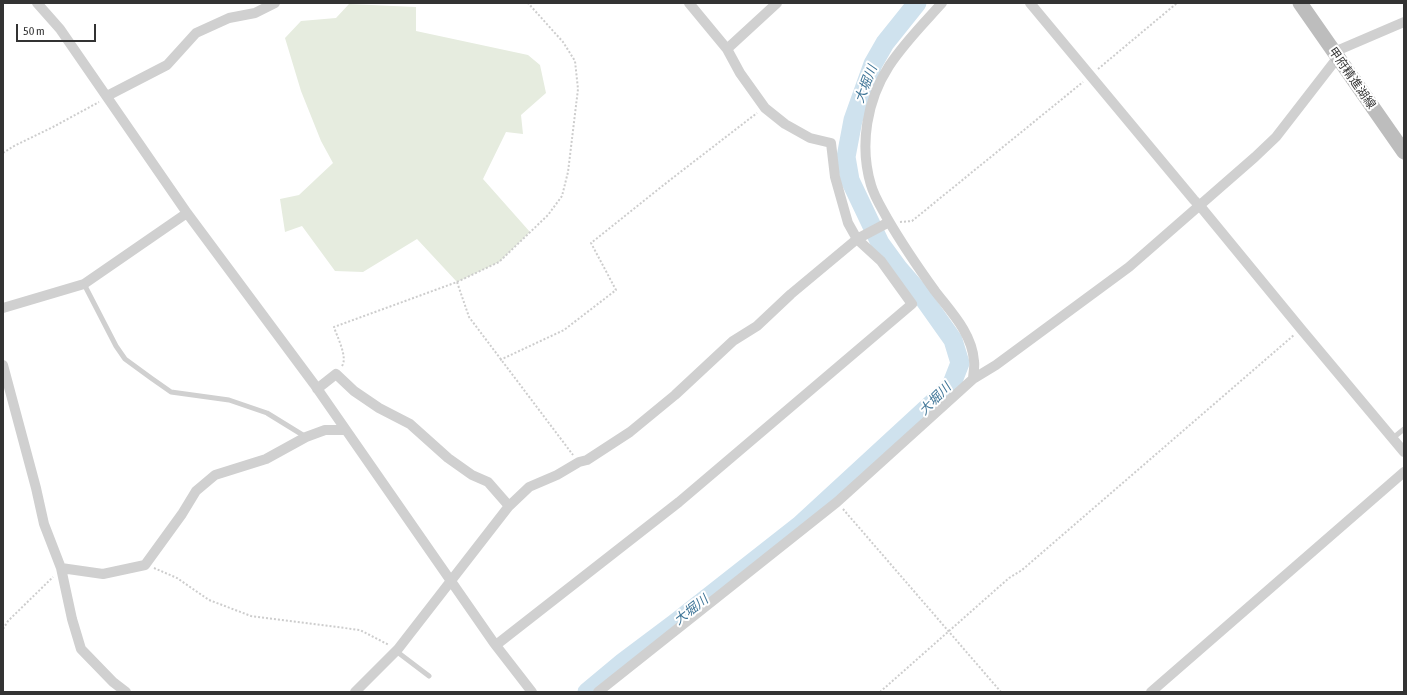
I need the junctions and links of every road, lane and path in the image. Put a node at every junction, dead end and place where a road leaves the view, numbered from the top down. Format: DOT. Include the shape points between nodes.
graph roads {
  1 [pos="37,3"];
  2 [pos="275,3"];
  3 [pos="528,3"];
  4 [pos="689,3"];
  5 [pos="777,3"];
  6 [pos="942,3"];
  7 [pos="1030,3"];
  8 [pos="1177,3"];
  9 [pos="1300,3"];
  10 [pos="1404,22"];
  11 [pos="727,49"];
  12 [pos="1336,54"];
  13 [pos="1091,75"];
  14 [pos="107,96"];
  15 [pos="765,108"];
  16 [pos="1404,152"];
  17 [pos="3,153"];
  18 [pos="1200,206"];
  19 [pos="187,213"];
  20 [pos="889,222"];
  21 [pos="857,238"];
  22 [pos="457,282"];
  23 [pos="84,284"];
  24 [pos="3,308"];
  25 [pos="1301,329"];
  26 [pos="500,360"];
  27 [pos="3,365"];
  28 [pos="336,374"];
  29 [pos="973,379"];
  30 [pos="317,389"];
  31 [pos="1404,429"];
  32 [pos="346,430"];
  33 [pos="306,437"];
  34 [pos="1393,438"];
  35 [pos="1404,452"];
  36 [pos="579,462"];
  37 [pos="1404,472"];
  38 [pos="836,502"];
  39 [pos="509,506"];
  40 [pos="145,565"];
  41 [pos="61,568"];
  42 [pos="451,582"];
  43 [pos="3,629"];
  44 [pos="949,632"];
  45 [pos="496,645"];
  46 [pos="397,650"];
  47 [pos="429,676"];
  48 [pos="126,692"];
  49 [pos="355,692"];
  50 [pos="532,692"];
  51 [pos="598,692"];
  52 [pos="880,692"];
  53 [pos="1001,692"];
  54 [pos="1151,692"];
  1 -- 14 [label="street" via="60,29"];
  2 -- 14 [label="street" via="255,13 229,18 196,33 167,65"];
  3 -- 22 [label="path" via="563,42 575,61 578,89 567,178 562,196 548,214 499,262"];
  4 -- 11 [label="street"];
  5 -- 11 [label="street"];
  6 -- 20 [label="street" via="890,65 873,97 868,116 865,139 866,163 871,185"];
  7 -- 13 [label="street"];
  8 -- 13 [label="path"];
  9 -- 12 [label="main road, 甲府精進湖線"];
  10 -- 12 [label="street"];
  11 -- 15 [label="street" via="740,74"];
  12 -- 16 [label="main road, 甲府精進湖線"];
  12 -- 18 [label="street" via="1276,137"];
  13 -- 18 [label="street"];
  13 -- 20 [label="path" via="912,221"];
  14 -- 17 [label="path"];
  14 -- 19 [label="street"];
  15 -- 21 [label="street" via="785,124 810,138 831,143 840,200 848,223"];
  15 -- 26 [label="path" via="591,243 616,290 564,330"];
  18 -- 25 [label="street"];
  18 -- 29 [label="street" via="1124,272"];
  19 -- 23 [label="street"];
  19 -- 30 [label="street"];
  20 -- 21 [label="street"];
  20 -- 29 [label="street" via="914,262 965,330 972,349"];
  21 -- 36 [label="street" via="757,326 733,341 675,395 630,432 587,460"];
  21 -- 45 [label="street" via="881,261 912,304 678,502"];
  22 -- 26 [label="path" via="468,317"];
  22 -- 28 [label="path" via="334,327 344,357 344,363"];
  23 -- 24 [label="street"];
  23 -- 33 [label="lane" via="116,346 126,359 150,378 171,392 229,400 266,413"];
  25 -- 34 [label="street"];
  25 -- 44 [label="path"];
  26 -- 36 [label="path"];
  27 -- 41 [label="street" via="44,524"];
  28 -- 30 [label="street"];
  28 -- 39 [label="street" via="354,391 379,408 410,424 448,458 472,475 488,482"];
  29 -- 38 [label="street"];
  30 -- 32 [label="street"];
  31 -- 34 [label="lane"];
  32 -- 33 [label="street" via="325,430"];
  32 -- 42 [label="street"];
  33 -- 40 [label="street" via="266,459 215,475 196,491"];
  34 -- 35 [label="street"];
  36 -- 39 [label="street" via="529,487"];
  37 -- 54 [label="street"];
  38 -- 44 [label="path"];
  38 -- 51 [label="street"];
  39 -- 42 [label="street"];
  40 -- 41 [label="street" via="103,574"];
  40 -- 46 [label="path" via="177,578 210,600 251,616 360,630"];
  41 -- 43 [label="path"];
  41 -- 48 [label="street" via="81,649"];
  42 -- 45 [label="street"];
  42 -- 46 [label="street"];
  44 -- 52 [label="path"];
  44 -- 53 [label="path"];
  45 -- 50 [label="street"];
  46 -- 47 [label="lane"];
  46 -- 49 [label="street"];
}
